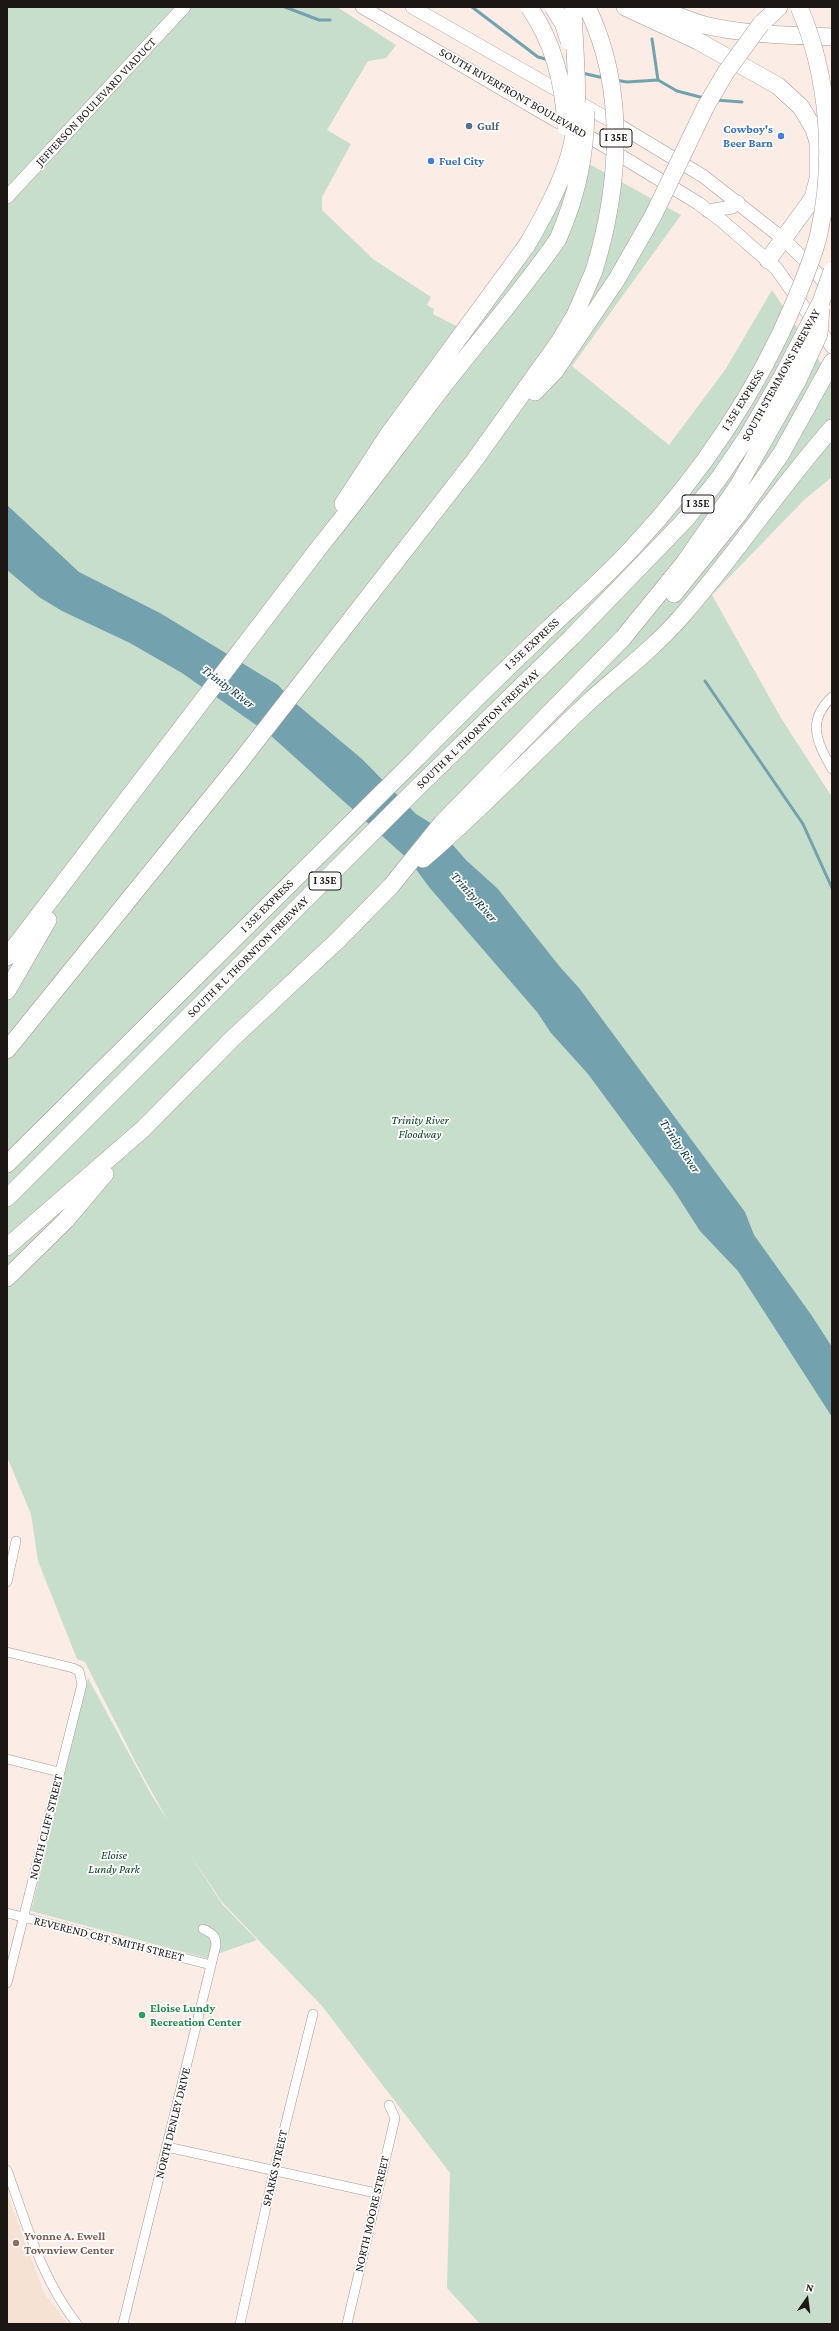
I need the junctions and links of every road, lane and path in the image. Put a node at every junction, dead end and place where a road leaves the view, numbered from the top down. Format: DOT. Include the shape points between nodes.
graph roads {
  1 [pos="184,7"];
  2 [pos="362,7"];
  3 [pos="412,7"];
  4 [pos="529,7"];
  5 [pos="553,7"];
  6 [pos="572,7"];
  7 [pos="587,7"];
  8 [pos="625,7"];
  9 [pos="655,7"];
  10 [pos="779,7"];
  11 [pos="799,7"];
  12 [pos="832,37"];
  13 [pos="555,120"];
  14 [pos="661,150"];
  15 [pos="7,197"];
  16 [pos="738,202"];
  17 [pos="708,211"];
  18 [pos="782,238"];
  19 [pos="768,260"];
  20 [pos="536,271"];
  21 [pos="832,271"];
  22 [pos="826,297"];
  23 [pos="832,347"];
  24 [pos="832,362"];
  25 [pos="791,377"];
  26 [pos="832,428"];
  27 [pos="493,435"];
  28 [pos="321,545"];
  29 [pos="643,565"];
  30 [pos="689,567"];
  31 [pos="832,697"];
  32 [pos="172,742"];
  33 [pos="832,769"];
  34 [pos="391,886"];
  35 [pos="7,957"];
  36 [pos="7,991"];
  37 [pos="7,1050"];
  38 [pos="143,1129"];
  39 [pos="7,1164"];
  40 [pos="96,1185"];
  41 [pos="7,1198"];
  42 [pos="7,1248"];
  43 [pos="7,1263"];
  44 [pos="7,1278"];
  45 [pos="16,1541"];
  46 [pos="7,1582"];
  47 [pos="7,1652"];
  48 [pos="7,1759"];
  49 [pos="59,1772"];
  50 [pos="7,1913"];
  51 [pos="24,1917"];
  52 [pos="203,1929"];
  53 [pos="211,1965"];
  54 [pos="7,1983"];
  55 [pos="313,2014"];
  56 [pos="389,2105"];
  57 [pos="167,2147"];
  58 [pos="7,2170"];
  59 [pos="274,2171"];
  60 [pos="376,2193"];
  61 [pos="77,2324"];
  62 [pos="123,2324"];
  63 [pos="240,2324"];
  64 [pos="347,2324"];
  1 -- 15 [label="main road, JEFFERSON BOULEVARD VIADUCT"];
  2 -- 13 [label="main road, SOUTH RIVERFRONT BOULEVARD"];
  3 -- 14 [label="main road, SOUTH RIVERFRONT BOULEVARD"];
  4 -- 20 [label="highway, bridge" via="551,48 560,79 565,111 566,144 561,190"];
  5 -- 20 [label="highway, bridge" via="563,23 579,68 586,101 585,147 569,213 558,238"];
  6 -- 28 [label="highway, bridge" via="576,108 573,138 548,208 527,245 352,488"];
  7 -- 27 [label="highway, I 35E, bridge" via="601,37 615,115 616,160 607,222 594,271 575,315 560,342"];
  8 -- 18 [label="highway" via="684,34 778,86 801,107 814,129 818,142 818,179 807,209"];
  9 -- 12 [label="highway" via="703,24 732,30"];
  10 -- 27 [label="highway, bridge" via="761,24 726,72 706,106 652,216 590,320 555,371"];
  11 -- 39 [label="highway, I 35E EXPRESS, bridge" via="818,61 825,109 827,149 819,233 806,277 779,338 748,394 696,472 635,545 479,694"];
  13 -- 14 [label="main road" via="578,116"];
  13 -- 17 [label="main road, SOUTH RIVERFRONT BOULEVARD" via="612,150"];
  14 -- 16 [label="main road, SOUTH RIVERFRONT BOULEVARD"];
  16 -- 17 [label="main road" via="732,207"];
  16 -- 18 [label="main road, SOUTH RIVERFRONT BOULEVARD"];
  17 -- 19 [label="main road, SOUTH RIVERFRONT BOULEVARD"];
  18 -- 19 [label="highway"];
  18 -- 22 [label="main road, SOUTH RIVERFRONT BOULEVARD" via="809,264"];
  19 -- 23 [label="main road, SOUTH RIVERFRONT BOULEVARD"];
  20 -- 28 [label="highway"];
  21 -- 22 [label="highway, SOUTH STEMMONS FREEWAY / I 35E, bridge"];
  22 -- 25 [label="highway, SOUTH STEMMONS FREEWAY / I 35E, bridge"];
  24 -- 30 [label="highway" via="781,454 737,516"];
  25 -- 29 [label="highway, SOUTH STEMMONS FREEWAY / I 35E" via="717,481"];
  25 -- 30 [label="highway" via="738,486"];
  26 -- 34 [label="highway" via="680,618 457,830"];
  27 -- 37 [label="highway, I 35E" via="236,767"];
  28 -- 32 [label="highway"];
  29 -- 41 [label="highway, SOUTH R L THORNTON FREEWAY / I 35E"];
  30 -- 34 [label="highway" via="635,640 568,706 515,749 442,823"];
  31 -- 33 [label="street" via="822,706 817,716 820,748"];
  32 -- 35 [label="highway"];
  32 -- 36 [label="highway" via="133,810 39,934"];
  34 -- 38 [label="highway" via="338,940 233,1038"];
  38 -- 40 [label="highway"];
  38 -- 42 [label="highway"];
  40 -- 43 [label="highway" via="72,1203"];
  40 -- 44 [label="highway" via="66,1220"];
  45 -- 46 [label="street"];
  47 -- 49 [label="street, NORTH CLIFF STREET" via="67,1665 79,1671 82,1684"];
  48 -- 49 [label="street"];
  49 -- 51 [label="street, NORTH CLIFF STREET"];
  50 -- 51 [label="street, REVEREND CBT SMITH STREET"];
  51 -- 53 [label="street, REVEREND CBT SMITH STREET"];
  51 -- 54 [label="street, NORTH CLIFF STREET"];
  52 -- 53 [label="street, NORTH DENLEY DRIVE" via="211,1932 216,1938"];
  53 -- 57 [label="street, NORTH DENLEY DRIVE"];
  55 -- 59 [label="street, SPARKS STREET"];
  56 -- 60 [label="street, NORTH MOORE STREET" via="395,2118"];
  57 -- 59 [label="street"];
  57 -- 62 [label="street, NORTH DENLEY DRIVE"];
  58 -- 61 [label="street" via="46,2276"];
  59 -- 60 [label="street"];
  59 -- 63 [label="street, SPARKS STREET"];
  60 -- 64 [label="street, NORTH MOORE STREET"];
}
